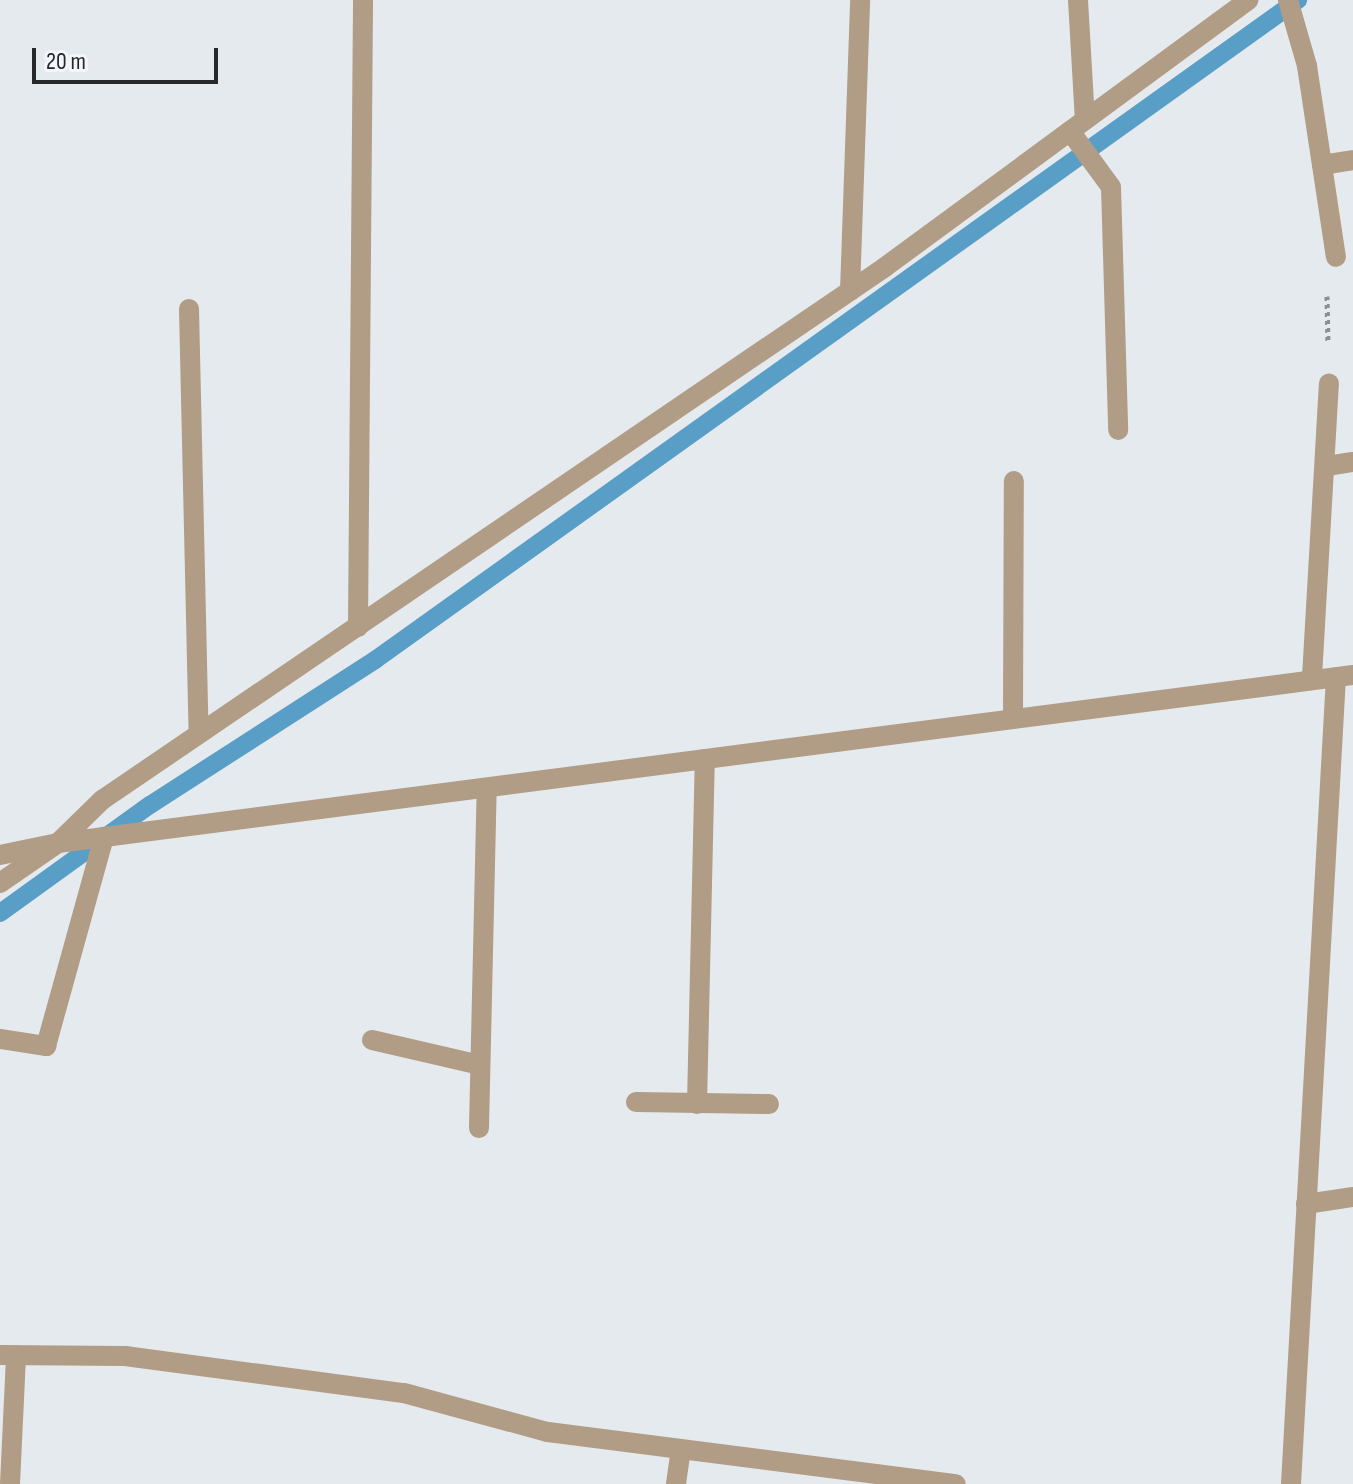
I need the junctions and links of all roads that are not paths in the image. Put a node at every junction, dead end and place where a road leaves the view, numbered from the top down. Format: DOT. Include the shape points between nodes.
graph roads {
  1 [pos="363,0"];
  2 [pos="860,0"];
  3 [pos="1078,0"];
  4 [pos="1249,0"];
  5 [pos="1288,0"];
  6 [pos="1077,126"];
  7 [pos="1353,160"];
  8 [pos="1322,165"];
  9 [pos="1336,257"];
  10 [pos="850,291"];
  11 [pos="189,309"];
  12 [pos="1329,383"];
  13 [pos="1118,430"];
  14 [pos="1353,462"];
  15 [pos="1327,466"];
  16 [pos="1014,481"];
  17 [pos="358,627"];
  18 [pos="1345,676"];
  19 [pos="1312,677"];
  20 [pos="1013,717"];
  21 [pos="199,734"];
  22 [pos="705,759"];
  23 [pos="487,788"];
  24 [pos="104,837"];
  25 [pos="58,843"];
  26 [pos="0,855"];
  27 [pos="0,883"];
  28 [pos="0,1039"];
  29 [pos="372,1040"];
  30 [pos="480,1065"];
  31 [pos="636,1102"];
  32 [pos="697,1104"];
  33 [pos="769,1104"];
  34 [pos="479,1128"];
  35 [pos="1353,1197"];
  36 [pos="1306,1204"];
  37 [pos="8,1355"];
  38 [pos="681,1449"];
  39 [pos="10,1484"];
  40 [pos="676,1484"];
  41 [pos="956,1484"];
  42 [pos="1291,1484"];
  1 -- 17 [label="street"];
  2 -- 10 [label="street"];
  3 -- 6 [label="street"];
  4 -- 6 [label="street"];
  5 -- 8 [label="street" via="1307,66"];
  6 -- 10 [label="street"];
  6 -- 13 [label="street" via="1111,187"];
  7 -- 8 [label="street"];
  8 -- 9 [label="street"];
  10 -- 17 [label="street"];
  11 -- 21 [label="street"];
  12 -- 15 [label="street"];
  14 -- 15 [label="street"];
  15 -- 19 [label="street"];
  16 -- 20 [label="street"];
  17 -- 21 [label="street"];
  18 -- 19 [label="street"];
  18 -- 36 [label="street"];
  19 -- 20 [label="street"];
  20 -- 22 [label="street"];
  21 -- 25 [label="street" via="102,800"];
  22 -- 23 [label="street"];
  22 -- 32 [label="street"];
  23 -- 24 [label="street"];
  23 -- 30 [label="street"];
  24 -- 25 [label="street"];
  24 -- 28 [label="street" via="46,1046"];
  25 -- 26 [label="street"];
  25 -- 27 [label="street"];
  29 -- 30 [label="street"];
  30 -- 34 [label="street"];
  31 -- 32 [label="street"];
  32 -- 33 [label="street"];
  35 -- 36 [label="street"];
  36 -- 42 [label="street"];
  37 -- 38 [label="street" via="125,1356 389,1391 548,1432"];
  37 -- 39 [label="street"];
  38 -- 40 [label="street"];
  38 -- 41 [label="street"];
}
